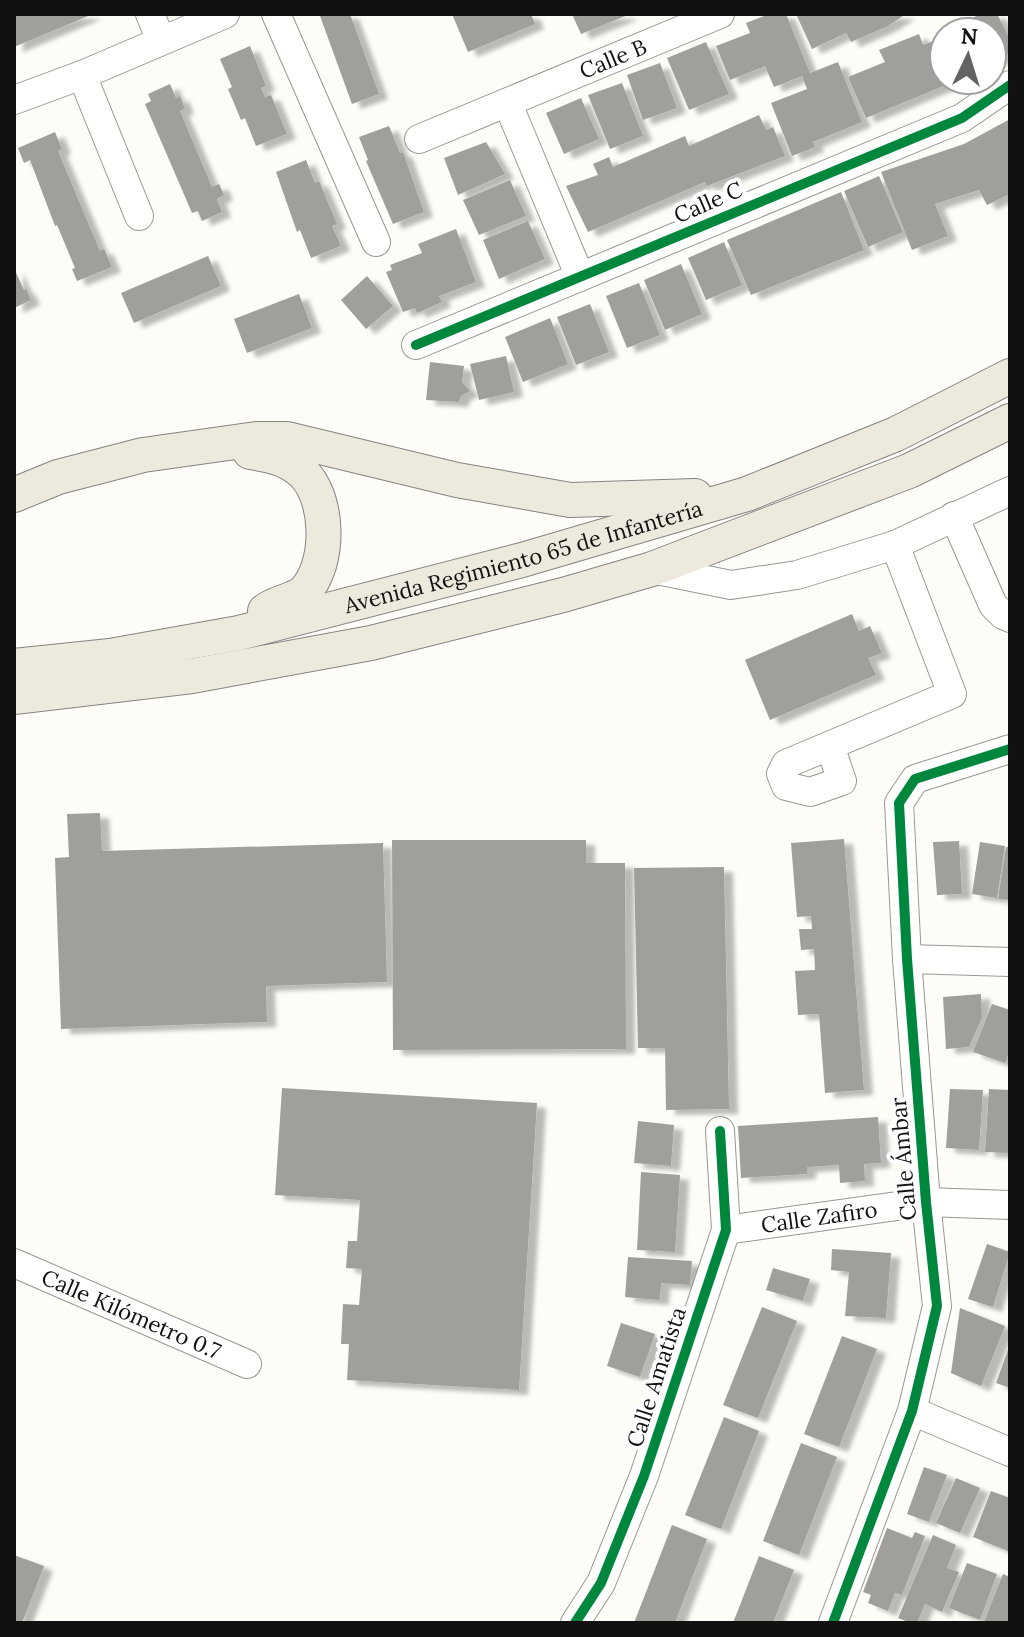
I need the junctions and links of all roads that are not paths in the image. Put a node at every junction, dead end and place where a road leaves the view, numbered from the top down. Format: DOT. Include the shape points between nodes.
graph roads {
  1 [pos="150,14"];
  2 [pos="225,14"];
  3 [pos="276,14"];
  4 [pos="720,14"];
  5 [pos="161,40"];
  6 [pos="82,75"];
  7 [pos="1010,85"];
  8 [pos="14,100"];
  9 [pos="508,104"];
  10 [pos="419,139"];
  11 [pos="139,216"];
  12 [pos="376,242"];
  13 [pos="580,277"];
  14 [pos="416,345"];
  15 [pos="1010,376"];
  16 [pos="1010,421"];
  17 [pos="206,445"];
  18 [pos="1010,491"];
  19 [pos="747,494"];
  20 [pos="14,495"];
  21 [pos="954,516"];
  22 [pos="895,545"];
  23 [pos="652,569"];
  24 [pos="1006,613"];
  25 [pos="239,633"];
  26 [pos="14,666"];
  27 [pos="14,697"];
  28 [pos="830,746"];
  29 [pos="1010,749"];
  30 [pos="907,959"];
  31 [pos="1010,962"];
  32 [pos="720,1131"];
  33 [pos="926,1202"];
  34 [pos="1010,1205"];
  35 [pos="726,1230"];
  36 [pos="14,1263"];
  37 [pos="247,1364"];
  38 [pos="912,1411"];
  39 [pos="1010,1452"];
  40 [pos="575,1623"];
  41 [pos="834,1623"];
  1 -- 5 [label="street"];
  2 -- 5 [label="street"];
  3 -- 12 [label="street"];
  4 -- 9 [label="street, Calle B"];
  5 -- 6 [label="street"];
  6 -- 8 [label="street"];
  6 -- 11 [label="street"];
  7 -- 13 [label="street, Calle C" via="962,118"];
  9 -- 10 [label="street, Calle B"];
  9 -- 13 [label="street"];
  13 -- 14 [label="street, Calle C"];
  15 -- 19 [label="main road, Avenida Regimiento 65 de Infantería" via="896,434"];
  16 -- 23 [label="main road, Avenida Regimiento 65 de Infantería" via="909,471"];
  17 -- 19 [label="main road" via="287,439 457,480 570,500"];
  17 -- 20 [label="main road" via="58,477"];
  17 -- 25 [label="main road" via="288,460 305,474 323,515 324,544 303,593 272,606"];
  18 -- 21 [label="street"];
  19 -- 25 [label="main road, Avenida Regimiento 65 de Infantería" via="522,560"];
  21 -- 22 [label="street"];
  21 -- 24 [label="street" via="993,605"];
  22 -- 23 [label="street" via="797,575 731,585"];
  22 -- 28 [label="street" via="952,694"];
  23 -- 27 [label="main road, Avenida Regimiento 65 de Infantería" via="371,643 192,676"];
  25 -- 26 [label="main road, Avenida Regimiento 65 de Infantería" via="110,656"];
  29 -- 30 [label="street, Calle Ámbar" via="915,779 899,803"];
  30 -- 31 [label="street"];
  30 -- 33 [label="street, Calle Ámbar"];
  32 -- 35 [label="street, Calle Amatista"];
  33 -- 34 [label="street, Calle Zafiro"];
  33 -- 35 [label="street, Calle Zafiro"];
  33 -- 38 [label="street, Calle Ámbar" via="937,1306"];
  35 -- 40 [label="street, Calle Amatista" via="644,1476 601,1583"];
  36 -- 37 [label="street, Calle Kilómetro 0.7"];
  38 -- 39 [label="street"];
  38 -- 41 [label="street, Calle Ámbar"];
}
